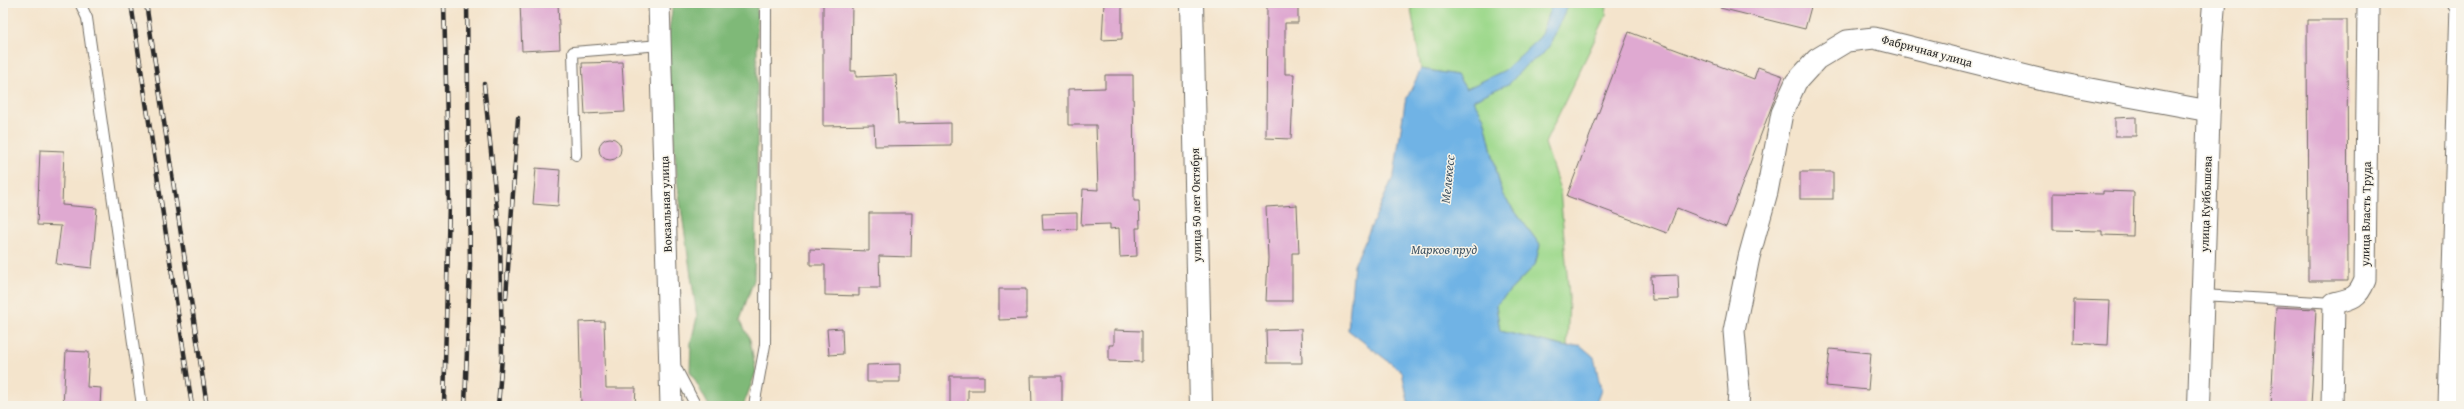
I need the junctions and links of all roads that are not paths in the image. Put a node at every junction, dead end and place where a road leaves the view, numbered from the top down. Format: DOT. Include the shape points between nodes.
graph roads {
  1 [pos="80,3"];
  2 [pos="659,3"];
  3 [pos="766,3"];
  4 [pos="1192,3"];
  5 [pos="2214,3"];
  6 [pos="2362,3"];
  7 [pos="2458,3"];
  8 [pos="661,45"];
  9 [pos="2209,111"];
  10 [pos="576,154"];
  11 [pos="2203,295"];
  12 [pos="2334,303"];
  13 [pos="671,359"];
  14 [pos="142,406"];
  15 [pos="671,406"];
  16 [pos="696,406"];
  17 [pos="754,406"];
  18 [pos="1200,406"];
  19 [pos="1738,406"];
  20 [pos="2199,406"];
  21 [pos="2332,406"];
  22 [pos="2449,406"];
  1 -- 14 [label="lane" via="87,18"];
  2 -- 8 [label="street, Вокзальная улица"];
  3 -- 17 [label="lane" via="765,346"];
  4 -- 18 [label="main road, улица 50 лет Октября"];
  5 -- 9 [label="main road, улица Куйбышева"];
  6 -- 12 [label="street, улица Власть Труда" via="2365,280 2360,293 2348,300"];
  7 -- 22 [label="street" via="2461,6"];
  8 -- 10 [label="lane" via="573,52"];
  8 -- 13 [label="street, Вокзальная улица"];
  9 -- 11 [label="main road, улица Куйбышева"];
  9 -- 19 [label="street, Фабричная улица" via="2047,81 1874,38 1847,41 1817,59 1796,82 1782,113 1767,192 1749,257 1734,331"];
  11 -- 12 [label="lane"];
  11 -- 20 [label="main road, улица Куйбышева"];
  12 -- 21 [label="street"];
  13 -- 15 [label="street, Вокзальная улица"];
  13 -- 16 [label="lane"];
}
